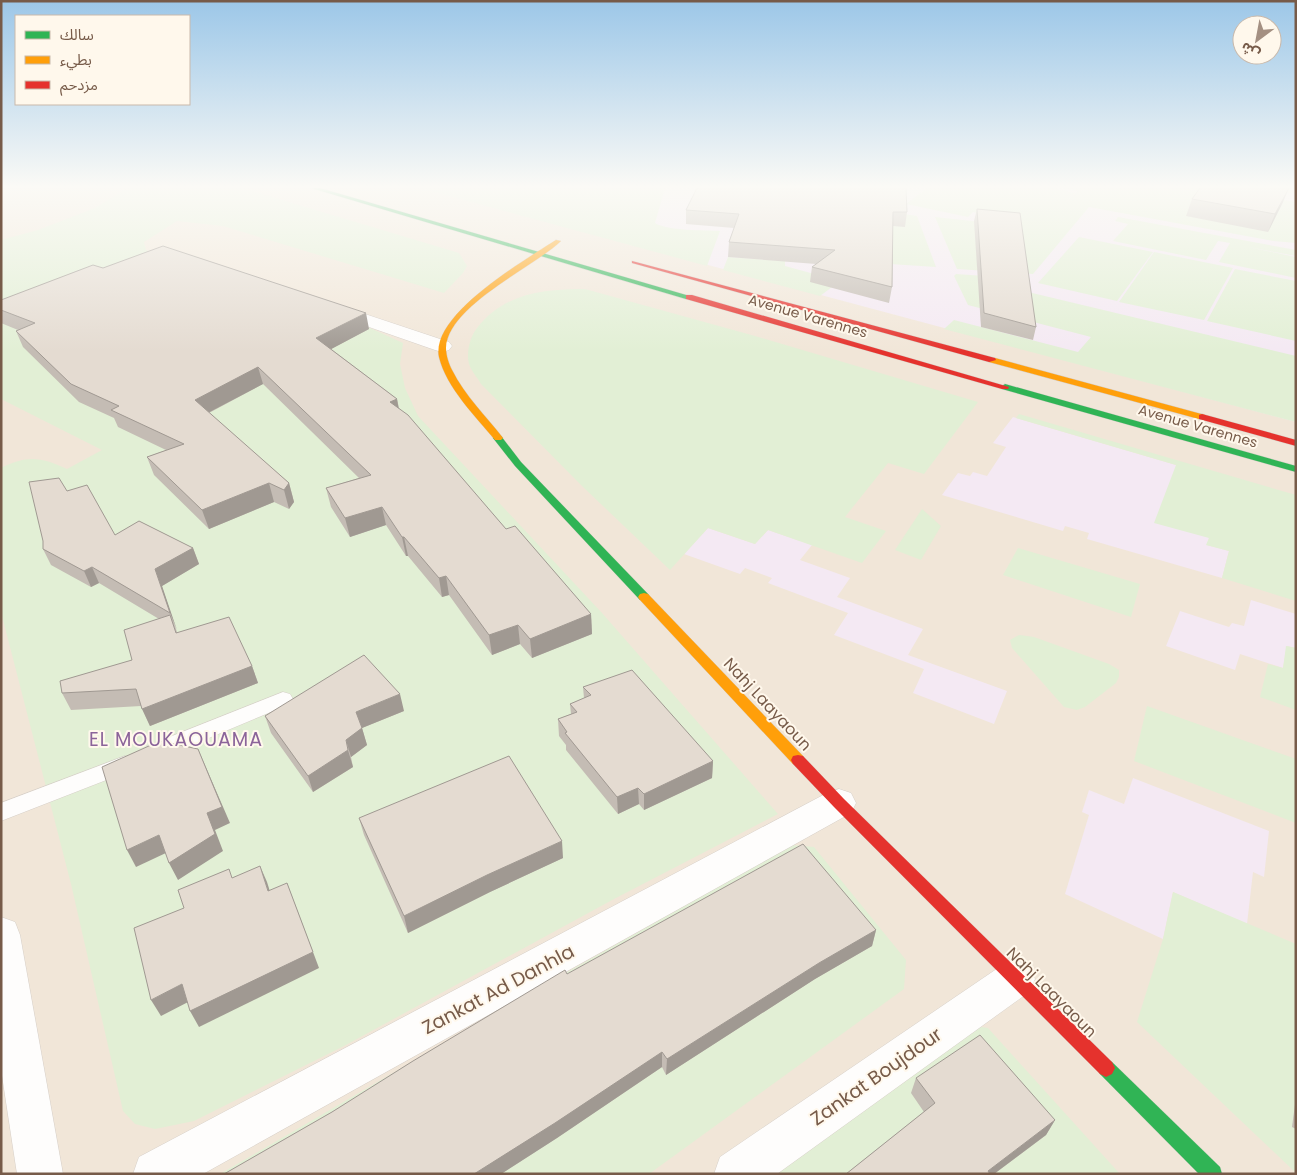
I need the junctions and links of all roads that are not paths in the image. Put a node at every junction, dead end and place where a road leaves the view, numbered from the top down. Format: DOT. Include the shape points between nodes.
graph roads {
  1 [pos="500,243"];
  2 [pos="555,243"];
  3 [pos="564,243"];
  4 [pos="572,245"];
  5 [pos="538,254"];
  6 [pos="625,259"];
  7 [pos="317,303"];
  8 [pos="923,342"];
  9 [pos="442,346"];
  10 [pos="905,359"];
  11 [pos="1155,417"];
  12 [pos="1296,443"];
  13 [pos="1296,469"];
  14 [pos="283,699"];
  15 [pos="839,803"];
  16 [pos="1,812"];
  17 [pos="1,935"];
  18 [pos="1015,978"];
  19 [pos="40,1174"];
  20 [pos="156,1174"];
  21 [pos="737,1174"];
  22 [pos="1213,1174"];
  1 -- 5 [label="main road, Avenue Varennes"];
  2 -- 5 [label="main road"];
  3 -- 4 [label="main road"];
  5 -- 9 [label="main road" via="479,296 448,331"];
  5 -- 10 [label="main road, Avenue Varennes"];
  6 -- 8 [label="main road, Avenue Varennes"];
  7 -- 9 [label="street"];
  8 -- 10 [label="main road"];
  8 -- 11 [label="main road, Avenue Varennes"];
  9 -- 15 [label="main road, Nahj Laayaoun" via="458,387 518,464"];
  10 -- 11 [label="main road, Avenue Varennes"];
  11 -- 12 [label="main road, Avenue Varennes"];
  11 -- 13 [label="main road, Avenue Varennes"];
  14 -- 16 [label="lane"];
  15 -- 18 [label="main road, Nahj Laayaoun"];
  15 -- 20 [label="street, Zankat Ad Danhla"];
  17 -- 19 [label="street"];
  18 -- 21 [label="street, Zankat Boujdour"];
  18 -- 22 [label="main road, Nahj Laayaoun"];
}
